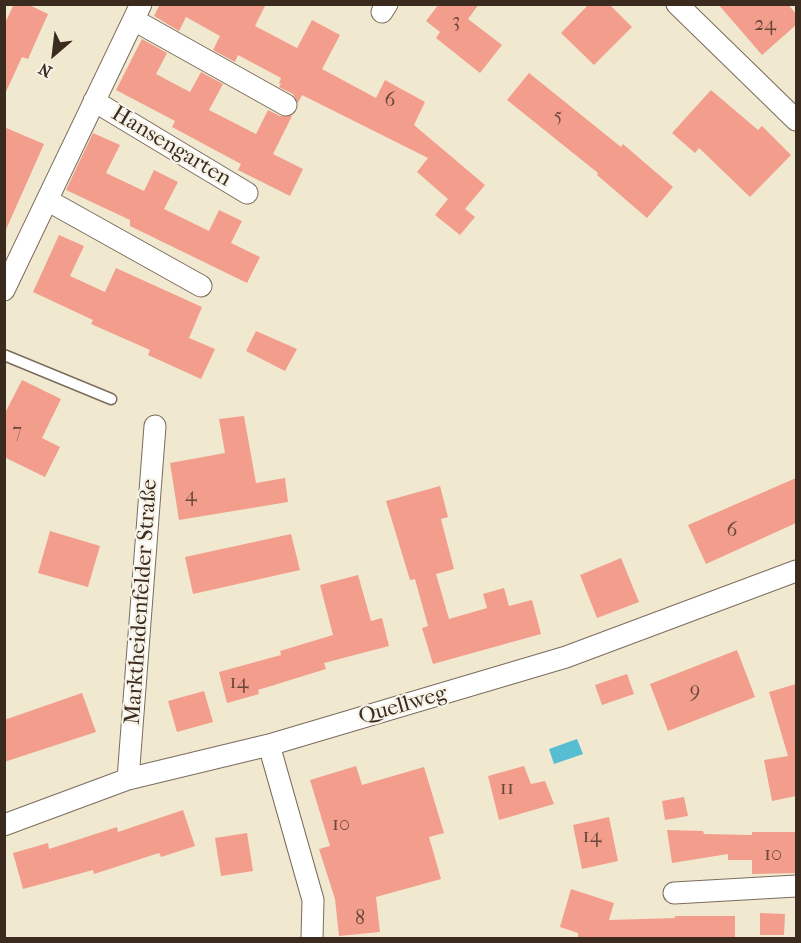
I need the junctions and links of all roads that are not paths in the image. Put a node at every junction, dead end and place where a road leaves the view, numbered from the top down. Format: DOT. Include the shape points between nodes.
graph roads {
  1 [pos="677,4"];
  2 [pos="137,12"];
  3 [pos="94,101"];
  4 [pos="286,105"];
  5 [pos="796,120"];
  6 [pos="247,193"];
  7 [pos="47,200"];
  8 [pos="201,286"];
  9 [pos="4,290"];
  10 [pos="4,355"];
  11 [pos="111,399"];
  12 [pos="155,426"];
  13 [pos="796,571"];
  14 [pos="269,745"];
  15 [pos="128,778"];
  16 [pos="4,825"];
  17 [pos="796,886"];
  18 [pos="675,893"];
  19 [pos="312,939"];
  1 -- 5 [label="street"];
  2 -- 3 [label="street, Hansengarten"];
  2 -- 4 [label="street, Hansengarten"];
  3 -- 6 [label="street, Hansengarten"];
  3 -- 7 [label="street, Hansengarten"];
  7 -- 8 [label="street"];
  7 -- 9 [label="street, Hansengarten"];
  10 -- 11 [label="lane"];
  12 -- 15 [label="street, Marktheidenfelder Straße"];
  13 -- 14 [label="street, Quellweg" via="566,657"];
  14 -- 15 [label="street, Quellweg"];
  14 -- 19 [label="street" via="313,900"];
  15 -- 16 [label="street, Quellweg"];
  17 -- 18 [label="street"];
}
